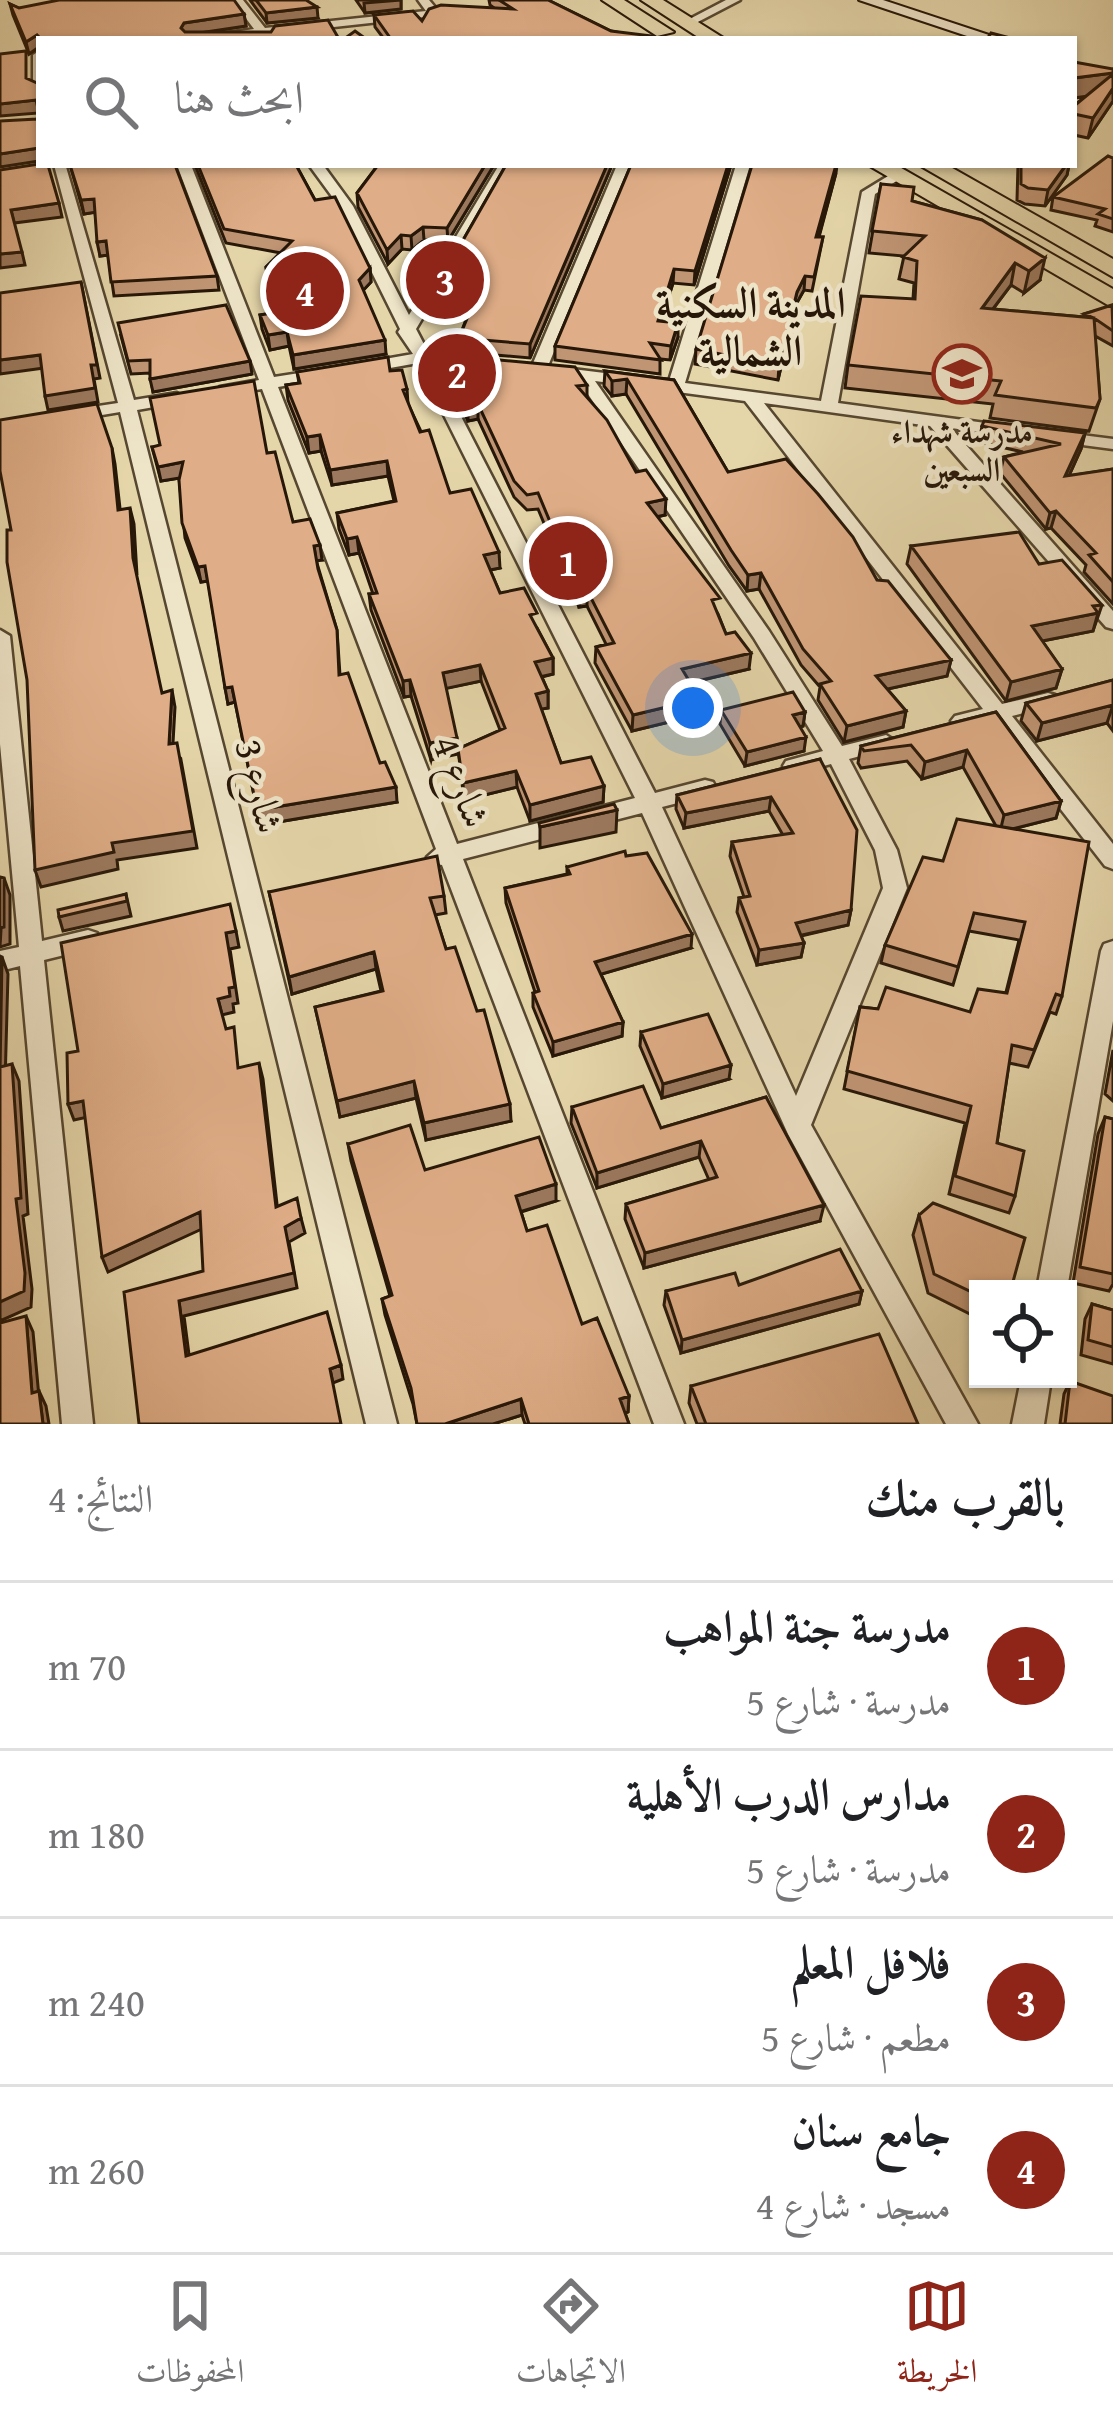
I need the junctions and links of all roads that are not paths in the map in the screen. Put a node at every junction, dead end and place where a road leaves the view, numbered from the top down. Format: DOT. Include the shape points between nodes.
graph roads {
  1 [pos="237,0"];
  2 [pos="423,0"];
  3 [pos="611,0"];
  4 [pos="650,0"];
  5 [pos="735,0"];
  6 [pos="867,0"];
  7 [pos="642,31"];
  8 [pos="681,31"];
  9 [pos="266,35"];
  10 [pos="983,36"];
  11 [pos="57,168"];
  12 [pos="185,168"];
  13 [pos="319,168"];
  14 [pos="504,168"];
  15 [pos="623,168"];
  16 [pos="741,168"];
  17 [pos="935,168"];
  18 [pos="888,170"];
  19 [pos="1101,263"];
  20 [pos="1054,265"];
  21 [pos="1113,300"];
  22 [pos="406,332"];
  23 [pos="421,358"];
  24 [pos="492,364"];
  25 [pos="515,366"];
  26 [pos="539,368"];
  27 [pos="583,375"];
  28 [pos="272,383"];
  29 [pos="676,386"];
  30 [pos="210,393"];
  31 [pos="189,396"];
  32 [pos="750,396"];
  33 [pos="829,405"];
  34 [pos="127,406"];
  35 [pos="42,420"];
  36 [pos="936,422"];
  37 [pos="1022,432"];
  38 [pos="1043,435"];
  39 [pos="1113,444"];
  40 [pos="1113,623"];
  41 [pos="0,636"];
  42 [pos="1067,695"];
  43 [pos="998,711"];
  44 [pos="839,755"];
  45 [pos="776,771"];
  46 [pos="733,781"];
  47 [pos="648,802"];
  48 [pos="451,854"];
  49 [pos="1113,860"];
  50 [pos="407,865"];
  51 [pos="122,932"];
  52 [pos="1113,951"];
  53 [pos="35,952"];
  54 [pos="0,961"];
  55 [pos="797,1126"];
  56 [pos="1054,1280"];
  57 [pos="1034,1388"];
  58 [pos="78,1424"];
  59 [pos="382,1424"];
  60 [pos="669,1424"];
  61 [pos="963,1424"];
  62 [pos="1028,1424"];
  1 -- 9 [label="street"];
  2 -- 9 [label="street" via="434,13"];
  3 -- 7 [label="main road"];
  4 -- 8 [label="main road"];
  5 -- 8 [label="street"];
  6 -- 10 [label="street"];
  7 -- 8 [label="main road"];
  11 -- 34 [label="street, شارع 3"];
  12 -- 28 [label="street, شارع 4"];
  13 -- 22 [label="street" via="352,199"];
  14 -- 22 [label="street"];
  15 -- 26 [label="street"];
  16 -- 29 [label="street"];
  17 -- 19 [label="main road"];
  18 -- 20 [label="main road"];
  18 -- 33 [label="street" via="869,192"];
  19 -- 20 [label="main road"];
  20 -- 21 [label="main road"];
  22 -- 23 [label="street"];
  23 -- 24 [label="street"];
  23 -- 28 [label="street"];
  23 -- 47 [label="street"];
  25 -- 26 [label="street"];
  26 -- 27 [label="street"];
  27 -- 29 [label="street"];
  27 -- 44 [label="street"];
  28 -- 30 [label="street"];
  28 -- 48 [label="street, شارع 4"];
  29 -- 32 [label="street"];
  31 -- 34 [label="street"];
  32 -- 33 [label="street"];
  32 -- 43 [label="street"];
  33 -- 36 [label="street"];
  34 -- 35 [label="street"];
  34 -- 59 [label="street, شارع 3"];
  36 -- 37 [label="street"];
  36 -- 40 [label="street"];
  38 -- 39 [label="street"];
  41 -- 53 [label="street"];
  42 -- 43 [label="street"];
  43 -- 44 [label="street"];
  43 -- 49 [label="street"];
  44 -- 45 [label="street"];
  44 -- 55 [label="street" via="896,877"];
  46 -- 47 [label="street"];
  47 -- 48 [label="street"];
  47 -- 55 [label="street"];
  48 -- 50 [label="street"];
  48 -- 60 [label="street, شارع 4"];
  51 -- 53 [label="street"];
  52 -- 56 [label="street"];
  53 -- 54 [label="street"];
  53 -- 58 [label="street"];
  55 -- 61 [label="street"];
  57 -- 62 [label="street"];
}
